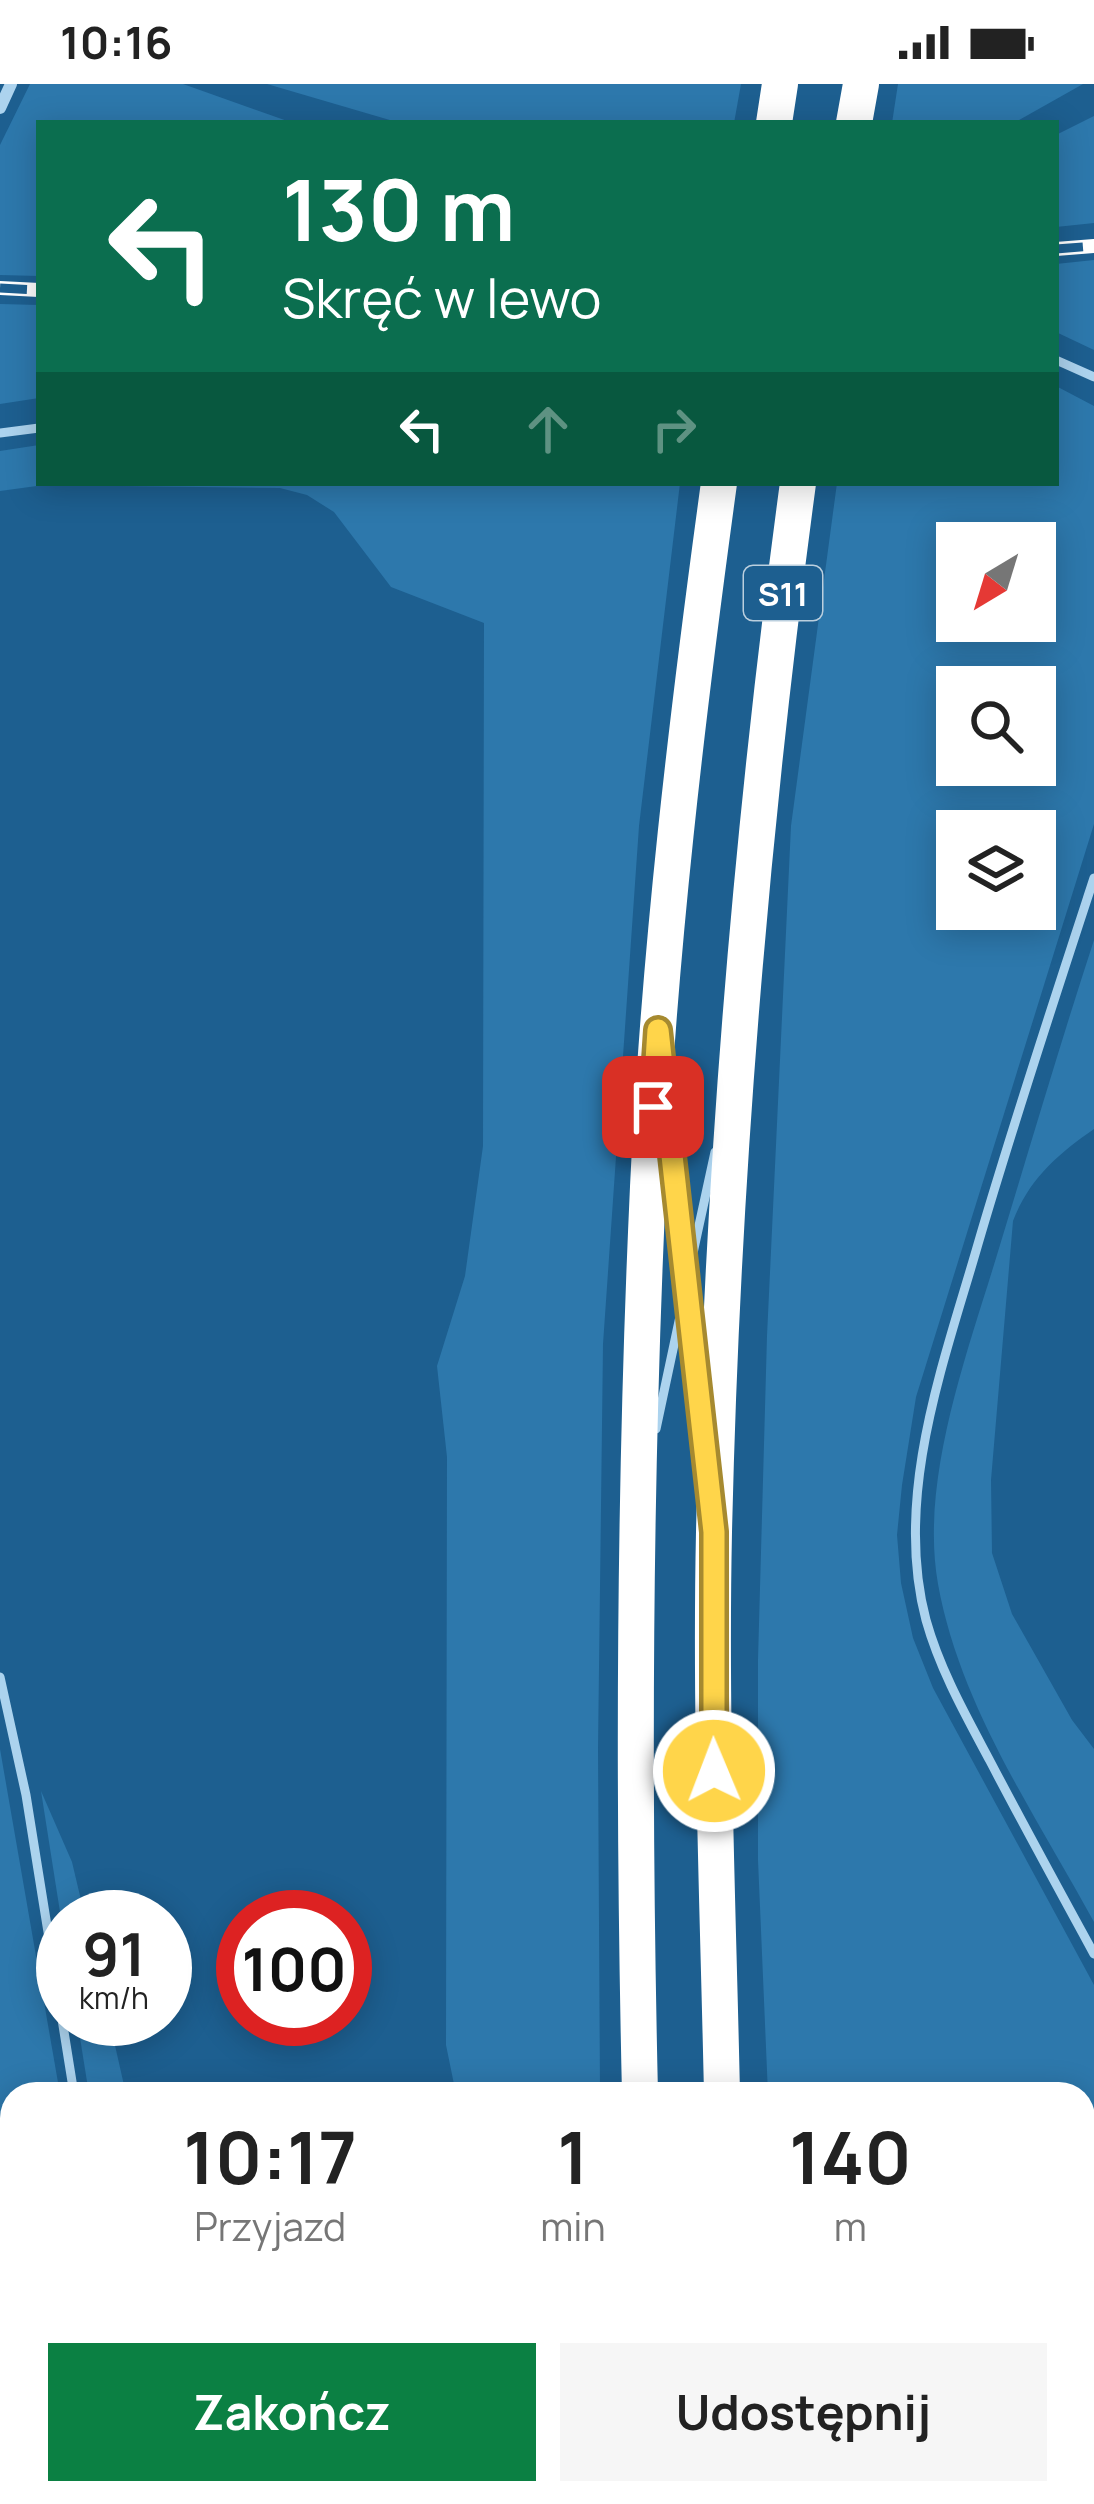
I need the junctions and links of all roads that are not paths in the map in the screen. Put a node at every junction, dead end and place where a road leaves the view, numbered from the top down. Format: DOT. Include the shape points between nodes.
graph roads {
  1 [pos="11,84"];
  2 [pos="781,84"];
  3 [pos="861,84"];
  4 [pos="0,108"];
  5 [pos="775,120"];
  6 [pos="855,120"];
  7 [pos="1059,361"];
  8 [pos="1094,377"];
  9 [pos="36,428"];
  10 [pos="0,434"];
  11 [pos="719,486"];
  12 [pos="799,486"];
  13 [pos="1094,878"];
  14 [pos="658,1030"];
  15 [pos="739,1041"];
  16 [pos="686,1284"];
  17 [pos="702,1419"];
  18 [pos="704,1442"];
  19 [pos="635,1529"];
  20 [pos="714,1532"];
  21 [pos="0,1677"];
  22 [pos="1094,1954"];
  23 [pos="72,2082"];
  24 [pos="640,2082"];
  25 [pos="722,2082"];
  1 -- 4 [label="street"];
  2 -- 5 [label="highway"];
  3 -- 6 [label="highway"];
  7 -- 8 [label="lane"];
  9 -- 10 [label="lane"];
  11 -- 14 [label="highway, S11"];
  12 -- 15 [label="highway, S11" via="769,704"];
  13 -- 22 [label="lane" via="940,1375 917,1510 918,1578 947,1681"];
  14 -- 16 [label="lane"];
  14 -- 19 [label="highway, S11"];
  15 -- 16 [label="lane"];
  15 -- 20 [label="highway, S11"];
  16 -- 17 [label="lane"];
  16 -- 19 [label="lane"];
  18 -- 20 [label="lane"];
  19 -- 24 [label="highway, S11"];
  20 -- 25 [label="highway, S11"];
  21 -- 23 [label="lane"];
}
